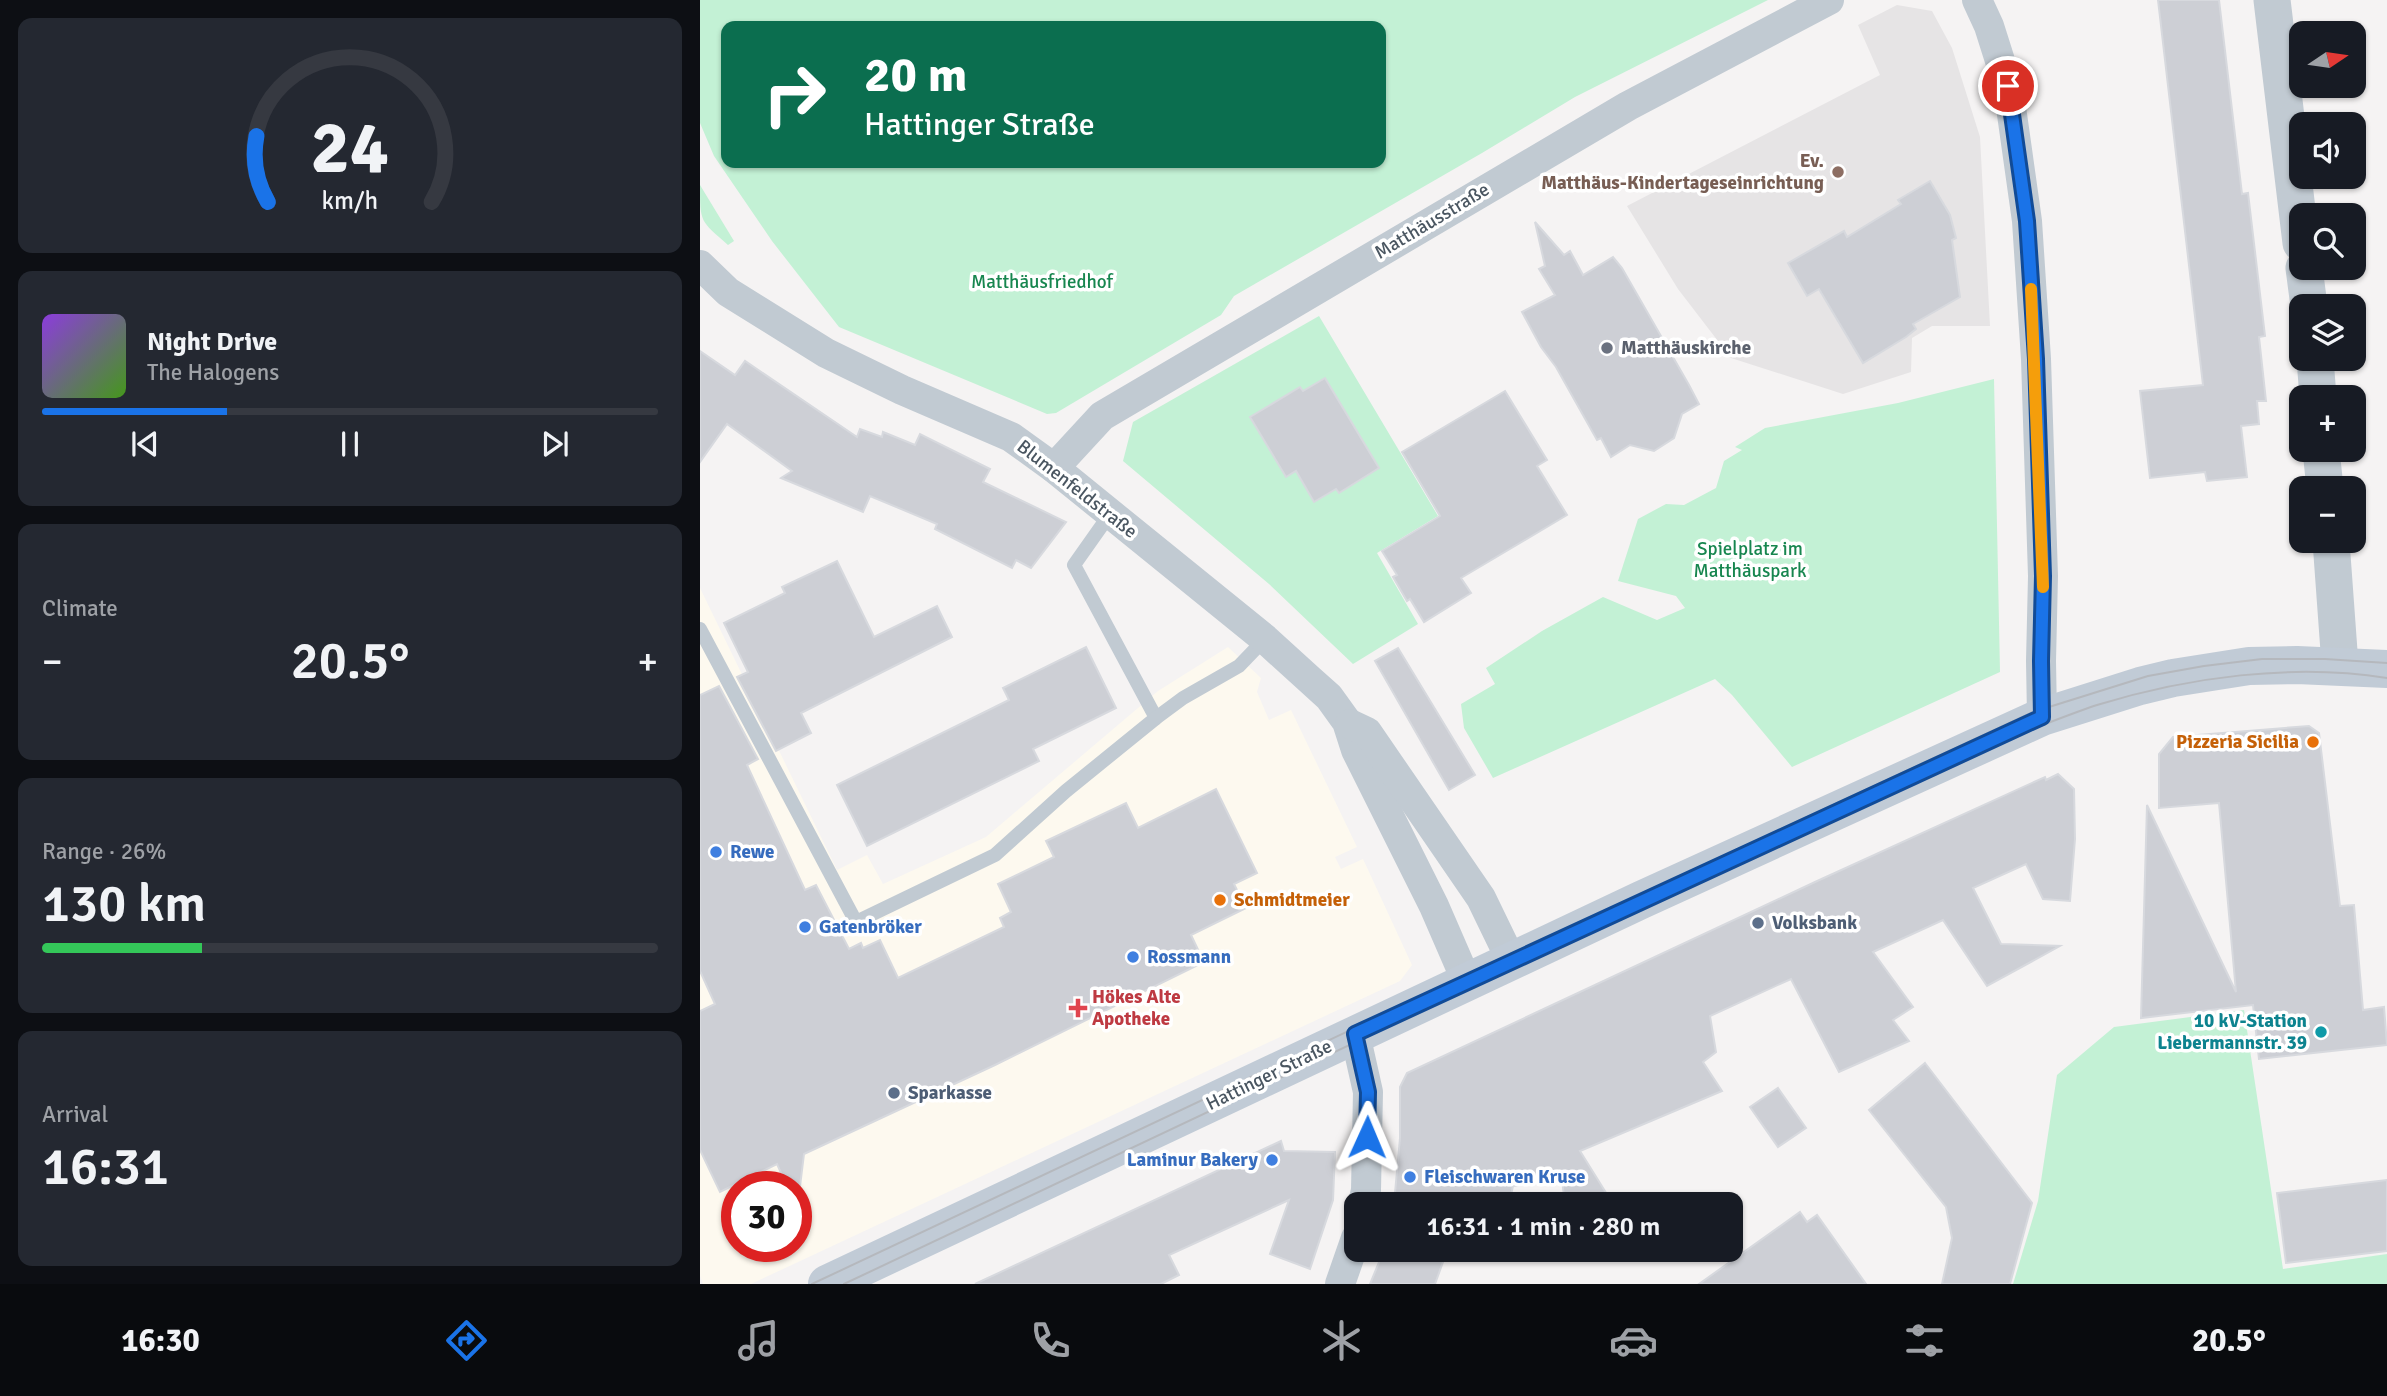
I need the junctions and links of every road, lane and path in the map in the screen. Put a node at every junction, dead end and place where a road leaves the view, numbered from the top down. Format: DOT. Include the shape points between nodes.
graph roads {
  1 [pos="1829,0"];
  2 [pos="1977,0"];
  3 [pos="2272,0"];
  4 [pos="2296,203"];
  5 [pos="702,271"];
  6 [pos="1054,468"];
  7 [pos="1110,514"];
  8 [pos="2332,553"];
  9 [pos="700,629"];
  10 [pos="1265,639"];
  11 [pos="2340,665"];
  12 [pos="2387,669"];
  13 [pos="2042,717"];
  14 [pos="1156,718"];
  15 [pos="1347,722"];
  16 [pos="1511,962"];
  17 [pos="1466,982"];
  18 [pos="1355,1034"];
  19 [pos="1365,1192"];
  20 [pos="1348,1262"];
  21 [pos="827,1284"];
  22 [pos="1340,1284"];
  1 -- 6 [label="street, Matthäusstraße" via="1628,106 1102,416"];
  2 -- 13 [label="street" via="2008,86 2027,221 2043,576"];
  3 -- 4 [label="street"];
  5 -- 6 [label="street, Blumenfeldstraße" via="750,307 826,353 1011,437"];
  6 -- 7 [label="street, Blumenfeldstraße"];
  7 -- 10 [label="street, Blumenfeldstraße"];
  7 -- 14 [label="lane" via="1074,565"];
  8 -- 11 [label="street"];
  9 -- 14 [label="lane" via="856,922 995,855"];
  10 -- 14 [label="lane" via="1239,666"];
  10 -- 15 [label="street, Blumenfeldstraße" via="1329,697"];
  11 -- 12 [label="main road, Hattinger Straße"];
  11 -- 13 [label="main road, Hattinger Straße" via="2249,666 2173,678"];
  13 -- 16 [label="main road, Hattinger Straße"];
  15 -- 16 [label="street, Blumenfeldstraße" via="1367,732 1454,857 1481,898"];
  15 -- 17 [label="street, Blumenfeldstraße"];
  16 -- 17 [label="main road, Hattinger Straße"];
  17 -- 18 [label="main road, Hattinger Straße"];
  18 -- 19 [label="street" via="1368,1092"];
  18 -- 21 [label="main road, Hattinger Straße"];
  20 -- 22 [label="street"];
}
